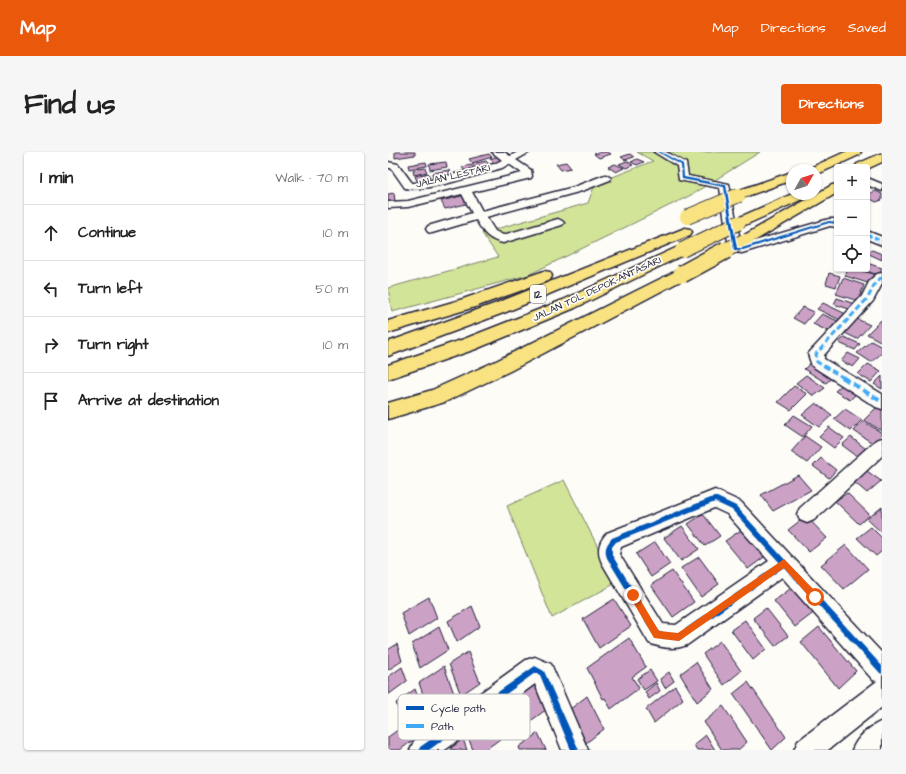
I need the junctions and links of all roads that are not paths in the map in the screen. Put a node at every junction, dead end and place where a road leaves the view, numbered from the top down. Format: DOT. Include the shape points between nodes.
graph roads {
  1 [pos="497,152"];
  2 [pos="525,152"];
  3 [pos="659,152"];
  4 [pos="855,152"];
  5 [pos="882,157"];
  6 [pos="842,158"];
  7 [pos="509,160"];
  8 [pos="867,164"];
  9 [pos="388,165"];
  10 [pos="822,165"];
  11 [pos="822,167"];
  12 [pos="606,178"];
  13 [pos="786,179"];
  14 [pos="834,179"];
  15 [pos="870,182"];
  16 [pos="786,184"];
  17 [pos="822,185"];
  18 [pos="882,188"];
  19 [pos="466,190"];
  20 [pos="834,190"];
  21 [pos="789,200"];
  22 [pos="739,201"];
  23 [pos="388,205"];
  24 [pos="479,215"];
  25 [pos="834,223"];
  26 [pos="558,224"];
  27 [pos="686,225"];
  28 [pos="432,229"];
  29 [pos="870,236"];
  30 [pos="882,241"];
  31 [pos="882,277"];
  32 [pos="388,327"];
  33 [pos="388,349"];
  34 [pos="388,372"];
  35 [pos="882,402"];
  36 [pos="388,411"];
  37 [pos="882,445"];
  38 [pos="806,514"];
  39 [pos="784,563"];
  40 [pos="882,671"];
  41 [pos="882,691"];
  42 [pos="502,694"];
  43 [pos="882,734"];
  44 [pos="438,740"];
  45 [pos="424,750"];
  46 [pos="575,750"];
  47 [pos="807,750"];
  48 [pos="864,750"];
  1 -- 7 [label="street"];
  2 -- 7 [label="street, JALAN LESTARI"];
  3 -- 25 [label="street" via="682,165 683,178 725,186 735,249"];
  4 -- 6 [label="highway"];
  5 -- 8 [label="highway"];
  6 -- 10 [label="highway"];
  6 -- 11 [label="highway"];
  7 -- 9 [label="street, JALAN LESTARI" via="498,166 420,186 409,186 394,166"];
  7 -- 19 [label="street" via="527,172 527,176"];
  12 -- 24 [label="street" via="578,189"];
  13 -- 22 [label="highway"];
  14 -- 17 [label="highway"];
  15 -- 18 [label="street"];
  16 -- 22 [label="highway, JALAN TOL DEPOK–ANTASARI / 12"];
  19 -- 23 [label="street" via="408,204"];
  19 -- 24 [label="street"];
  20 -- 36 [label="highway, bridge" via="744,241 503,366 438,396"];
  21 -- 34 [label="highway, JALAN TOL DEPOK–ANTASARI / 12, bridge" via="555,309 470,344"];
  22 -- 27 [label="highway, JALAN TOL DEPOK–ANTASARI / 12"];
  24 -- 26 [label="street" via="489,232 496,238 503,239"];
  24 -- 28 [label="street"];
  27 -- 32 [label="highway" via="469,303"];
  27 -- 33 [label="highway, JALAN TOL DEPOK–ANTASARI / 12" via="554,288"];
  29 -- 30 [label="street"];
  31 -- 35 [label="street" via="868,298 816,354 817,362"];
  37 -- 38 [label="street"];
  39 -- 39 [label="street" via="679,637 657,635 609,556 609,546 614,540 715,499 734,508"];
  39 -- 40 [label="street"];
  41 -- 47 [label="street"];
  42 -- 46 [label="street" via="535,670 542,673"];
  43 -- 48 [label="street"];
  44 -- 45 [label="street"];
}
